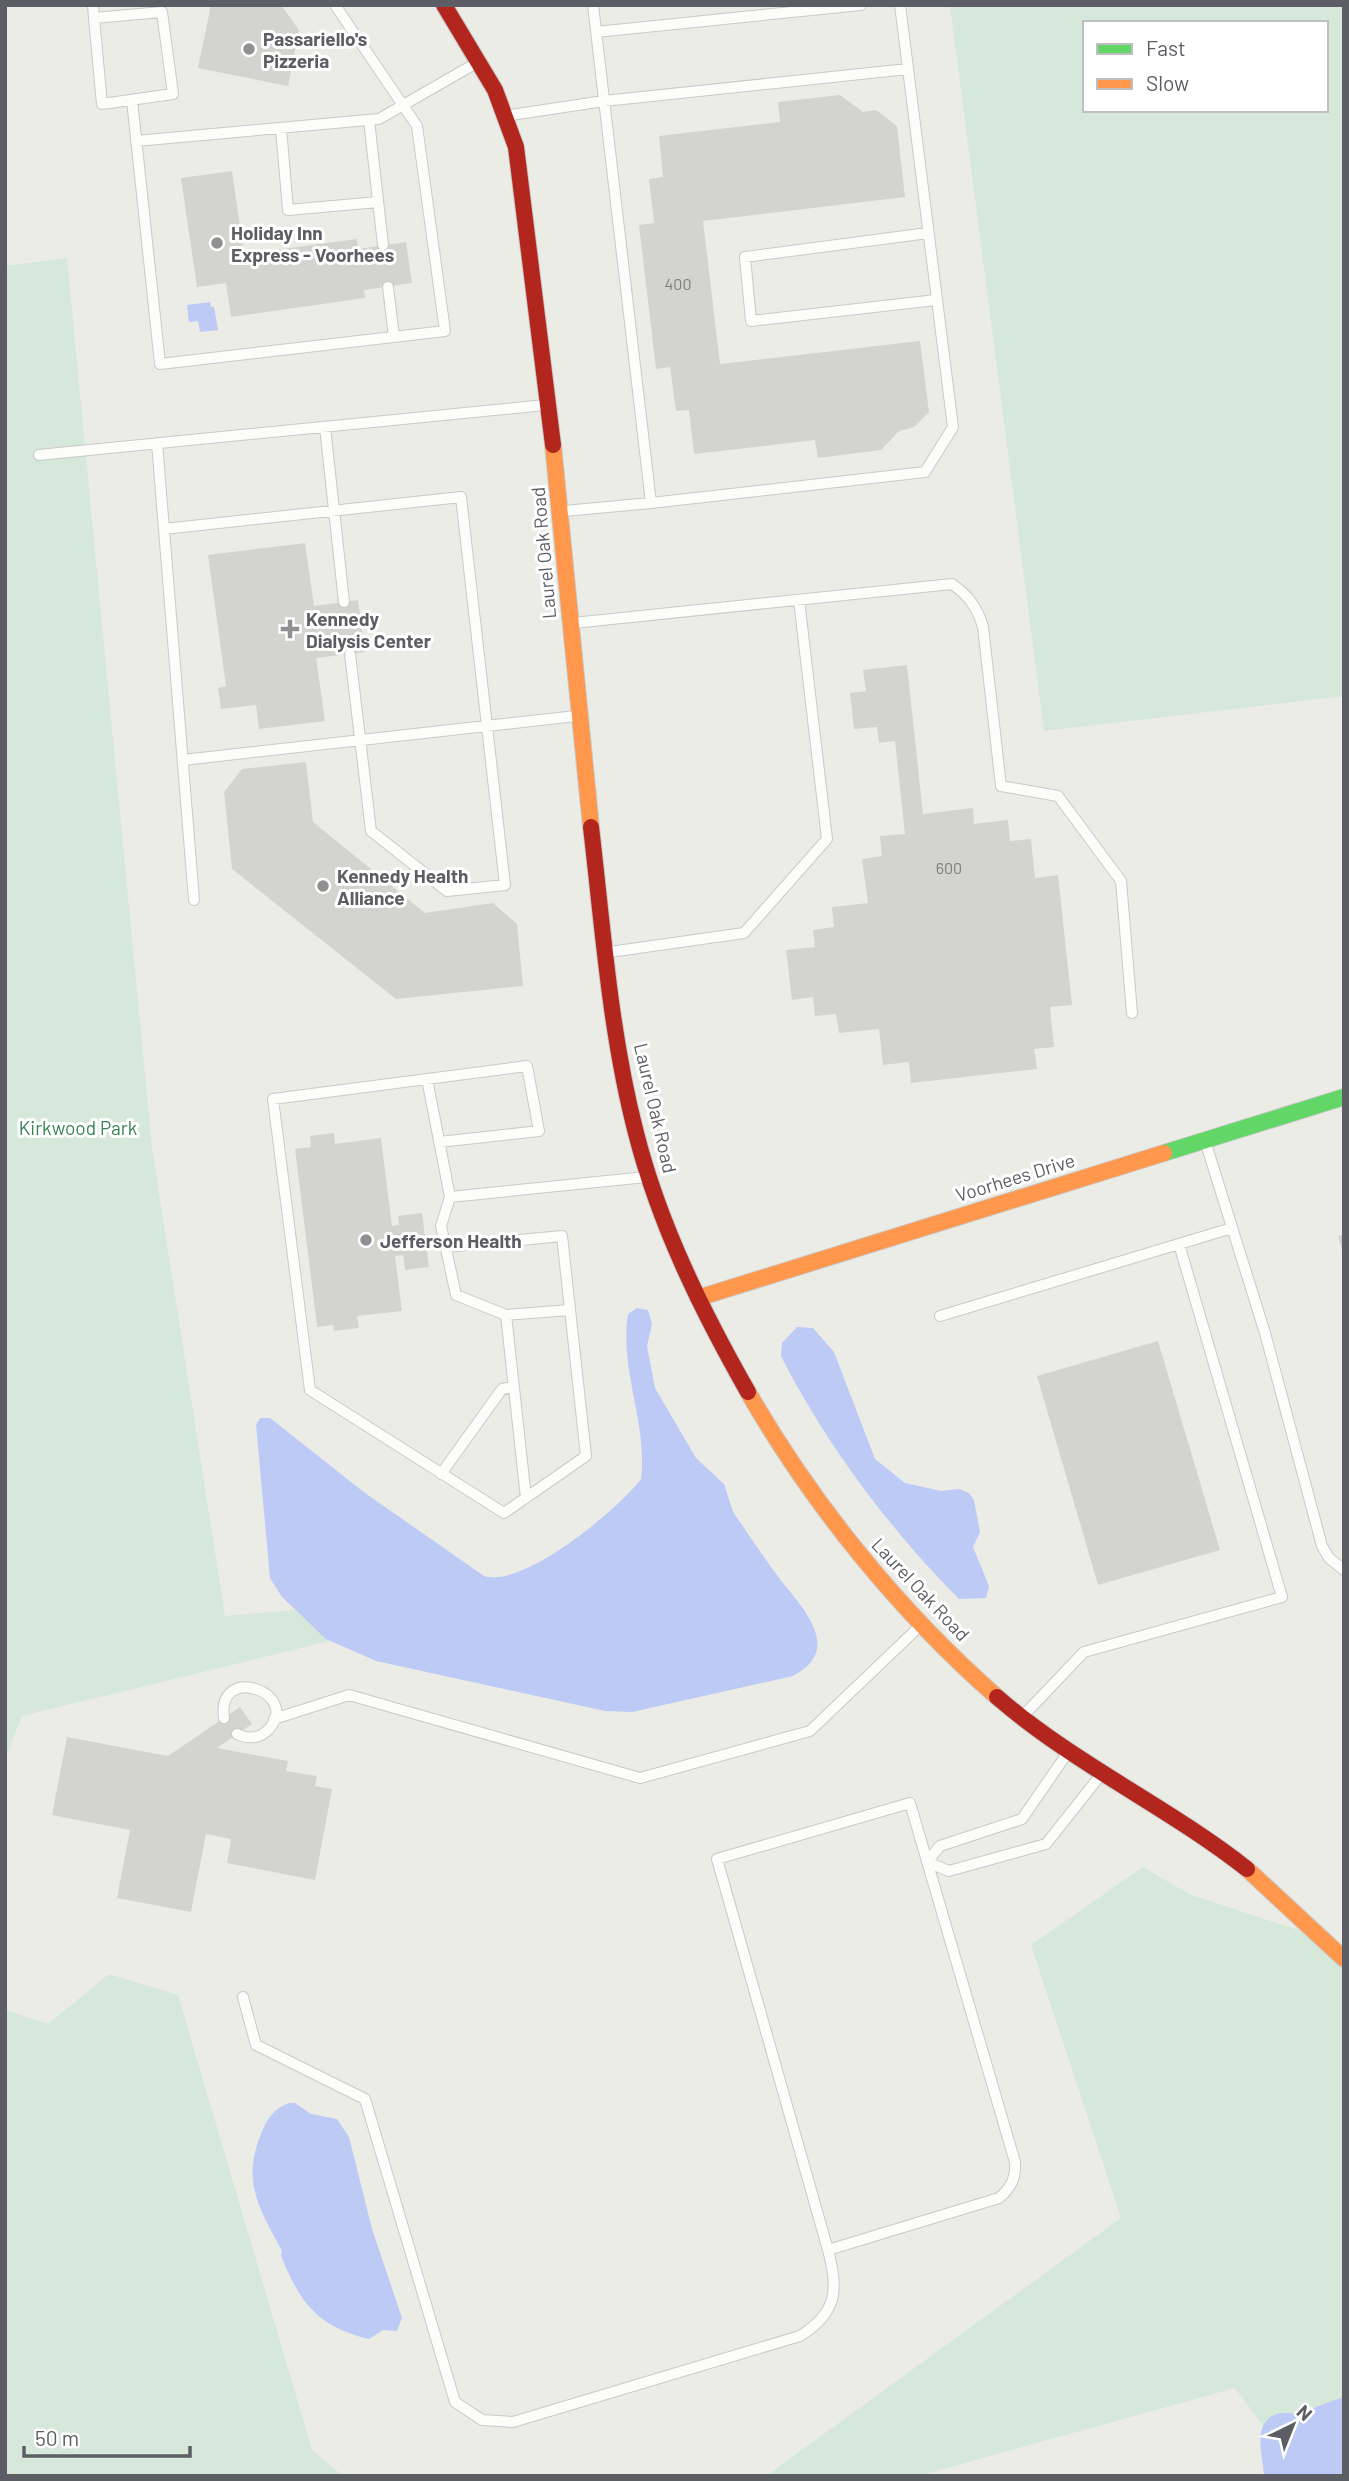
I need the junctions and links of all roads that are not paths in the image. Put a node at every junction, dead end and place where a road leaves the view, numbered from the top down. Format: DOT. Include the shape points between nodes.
graph roads {
  1 [pos="93,5"];
  2 [pos="335,5"];
  3 [pos="444,5"];
  4 [pos="593,5"];
  5 [pos="861,5"];
  6 [pos="900,5"];
  7 [pos="94,18"];
  8 [pos="596,32"];
  9 [pos="480,61"];
  10 [pos="908,69"];
  11 [pos="132,100"];
  12 [pos="604,101"];
  13 [pos="404,106"];
  14 [pos="508,116"];
  15 [pos="369,120"];
  16 [pos="281,128"];
  17 [pos="136,141"];
  18 [pos="378,202"];
  19 [pos="928,233"];
  20 [pos="383,245"];
  21 [pos="388,287"];
  22 [pos="936,300"];
  23 [pos="394,337"];
  24 [pos="548,404"];
  25 [pos="325,427"];
  26 [pos="157,443"];
  27 [pos="39,455"];
  28 [pos="652,503"];
  29 [pos="334,511"];
  30 [pos="560,512"];
  31 [pos="164,529"];
  32 [pos="799,600"];
  33 [pos="344,602"];
  34 [pos="570,624"];
  35 [pos="350,654"];
  36 [pos="579,716"];
  37 [pos="487,726"];
  38 [pos="360,740"];
  39 [pos="183,760"];
  40 [pos="194,900"];
  41 [pos="607,953"];
  42 [pos="1132,1013"];
  43 [pos="427,1079"];
  44 [pos="1344,1097"];
  45 [pos="1205,1140"];
  46 [pos="439,1142"];
  47 [pos="649,1177"];
  48 [pos="450,1197"];
  49 [pos="1232,1228"];
  50 [pos="1179,1244"];
  51 [pos="446,1247"];
  52 [pos="698,1298"];
  53 [pos="570,1310"];
  54 [pos="506,1315"];
  55 [pos="940,1316"];
  56 [pos="513,1387"];
  57 [pos="441,1474"];
  58 [pos="526,1498"];
  59 [pos="1344,1570"];
  60 [pos="922,1624"];
  61 [pos="224,1718"];
  62 [pos="1021,1718"];
  63 [pos="274,1719"];
  64 [pos="237,1734"];
  65 [pos="1068,1752"];
  66 [pos="1102,1773"];
  67 [pos="927,1861"];
  68 [pos="1344,1959"];
  69 [pos="243,1997"];
  70 [pos="828,2250"];
  1 -- 7 [label="lane"];
  2 -- 13 [label="lane"];
  3 -- 9 [label="street, Laurel Oak Road"];
  4 -- 8 [label="lane"];
  5 -- 8 [label="lane"];
  6 -- 10 [label="lane"];
  7 -- 11 [label="lane" via="102,104"];
  7 -- 11 [label="lane" via="162,12 173,94"];
  8 -- 12 [label="lane"];
  9 -- 13 [label="lane"];
  9 -- 14 [label="street, Laurel Oak Road"];
  10 -- 12 [label="lane"];
  10 -- 19 [label="lane"];
  11 -- 17 [label="lane"];
  12 -- 14 [label="lane"];
  12 -- 28 [label="lane"];
  13 -- 15 [label="lane"];
  13 -- 23 [label="lane" via="417,125 445,331"];
  14 -- 24 [label="street, Laurel Oak Road" via="516,147"];
  15 -- 16 [label="lane"];
  15 -- 18 [label="lane"];
  16 -- 17 [label="lane"];
  16 -- 18 [label="lane" via="288,210"];
  17 -- 23 [label="lane" via="160,364"];
  18 -- 20 [label="lane"];
  19 -- 22 [label="lane"];
  19 -- 22 [label="lane" via="745,257 751,321"];
  21 -- 23 [label="lane"];
  22 -- 28 [label="lane" via="953,427 925,472"];
  24 -- 25 [label="lane"];
  24 -- 30 [label="street, Laurel Oak Road"];
  25 -- 26 [label="lane"];
  25 -- 29 [label="lane"];
  26 -- 27 [label="lane"];
  26 -- 31 [label="lane"];
  28 -- 30 [label="lane"];
  29 -- 31 [label="lane"];
  29 -- 33 [label="lane"];
  29 -- 37 [label="lane" via="461,497"];
  30 -- 34 [label="street, Laurel Oak Road"];
  31 -- 39 [label="lane"];
  32 -- 34 [label="lane"];
  32 -- 41 [label="lane" via="827,839 744,933"];
  32 -- 42 [label="lane" via="952,584 967,595 984,627 1001,786 1058,796 1121,881"];
  34 -- 36 [label="street, Laurel Oak Road"];
  35 -- 38 [label="lane"];
  36 -- 37 [label="lane"];
  36 -- 41 [label="street, Laurel Oak Road"];
  37 -- 38 [label="lane"];
  37 -- 38 [label="lane" via="505,885 447,891 371,831"];
  38 -- 39 [label="lane"];
  39 -- 40 [label="lane"];
  41 -- 47 [label="street, Laurel Oak Road" via="621,1068"];
  43 -- 46 [label="lane"];
  43 -- 46 [label="lane" via="527,1066 540,1131"];
  43 -- 57 [label="lane" via="273,1100 310,1390"];
  44 -- 45 [label="street, Voorhees Drive"];
  45 -- 49 [label="lane"];
  45 -- 52 [label="street, Voorhees Drive"];
  46 -- 48 [label="lane"];
  47 -- 48 [label="lane"];
  47 -- 52 [label="street, Laurel Oak Road"];
  48 -- 51 [label="lane" via="441,1226"];
  49 -- 50 [label="lane"];
  49 -- 59 [label="lane" via="1322,1546"];
  50 -- 55 [label="lane"];
  50 -- 62 [label="lane" via="1282,1597 1084,1653"];
  51 -- 53 [label="lane" via="562,1236"];
  51 -- 54 [label="lane" via="456,1295"];
  52 -- 60 [label="street, Laurel Oak Road" via="763,1420 815,1498"];
  53 -- 54 [label="lane"];
  53 -- 58 [label="lane" via="586,1456"];
  54 -- 56 [label="lane"];
  56 -- 57 [label="lane" via="502,1390"];
  56 -- 58 [label="lane"];
  57 -- 58 [label="lane" via="504,1513"];
  60 -- 62 [label="street, Laurel Oak Road"];
  60 -- 63 [label="lane" via="810,1731 640,1779 349,1695"];
  61 -- 63 [label="lane" via="226,1699 247,1686 270,1696"];
  62 -- 65 [label="street, Laurel Oak Road"];
  63 -- 64 [label="lane" via="257,1737"];
  65 -- 66 [label="street, Laurel Oak Road"];
  65 -- 67 [label="lane" via="1022,1819 940,1846"];
  66 -- 67 [label="lane" via="1046,1844 949,1871"];
  66 -- 68 [label="street, Laurel Oak Road" via="1255,1875"];
  67 -- 70 [label="lane" via="1015,2162 1013,2183 999,2198"];
  67 -- 70 [label="lane" via="910,1803 717,1859"];
  69 -- 70 [label="lane" via="256,2045 365,2099 455,2402 482,2420 513,2422 800,2336 828,2312 834,2294"];
}
